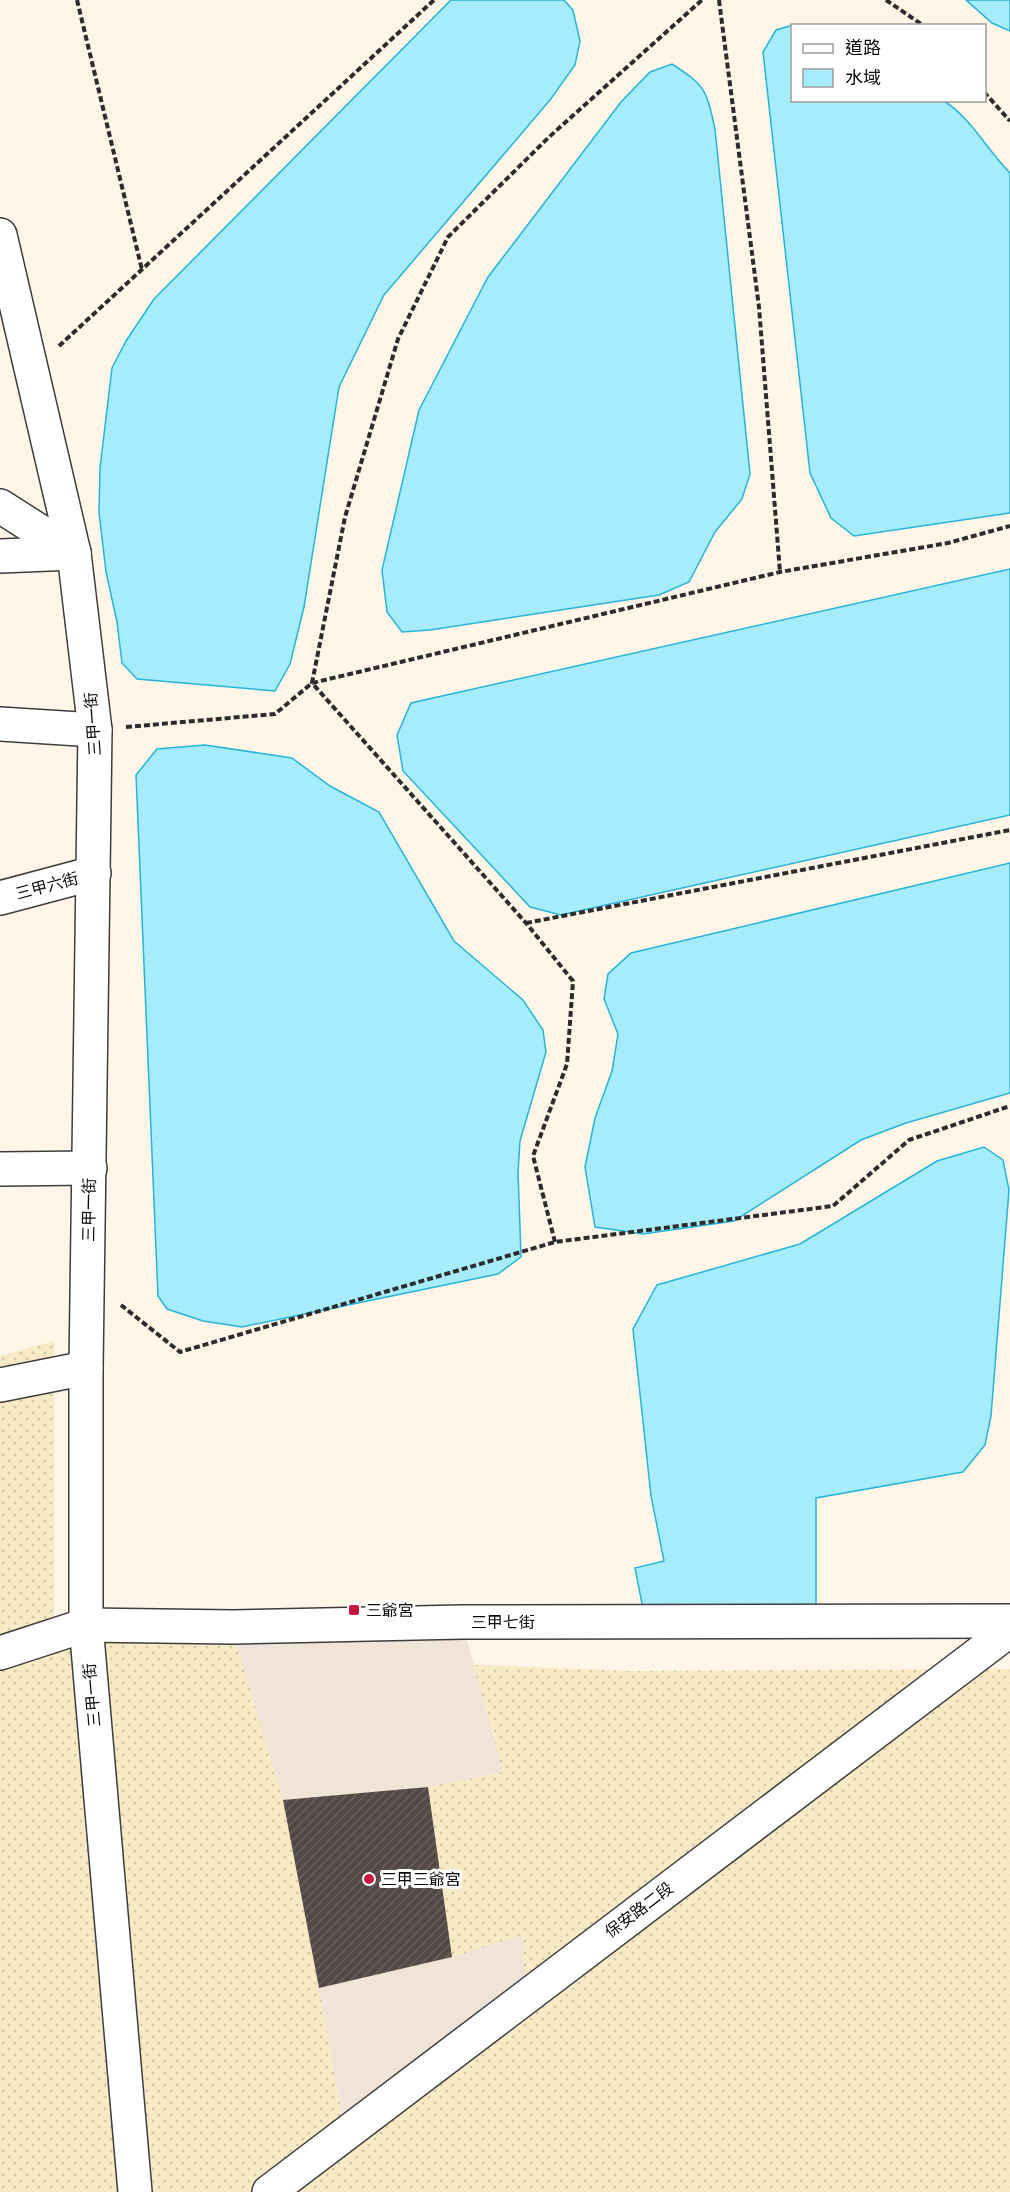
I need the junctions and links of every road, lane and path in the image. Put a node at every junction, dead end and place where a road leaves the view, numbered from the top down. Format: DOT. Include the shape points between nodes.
graph roads {
  1 [pos="77,0"];
  2 [pos="434,0"];
  3 [pos="702,0"];
  4 [pos="719,0"];
  5 [pos="885,0"];
  6 [pos="921,24"];
  7 [pos="986,94"];
  8 [pos="1010,121"];
  9 [pos="0,235"];
  10 [pos="142,270"];
  11 [pos="32,371"];
  12 [pos="0,506"];
  13 [pos="1010,526"];
  14 [pos="74,553"];
  15 [pos="0,556"];
  16 [pos="780,572"];
  17 [pos="312,683"];
  18 [pos="0,724"];
  19 [pos="96,730"];
  20 [pos="1010,830"];
  21 [pos="94,873"];
  22 [pos="0,898"];
  23 [pos="526,924"];
  24 [pos="1010,1106"];
  25 [pos="90,1168"];
  26 [pos="0,1169"];
  27 [pos="555,1242"];
  28 [pos="88,1278"];
  29 [pos="86,1368"];
  30 [pos="0,1384"];
  31 [pos="1010,1621"];
  32 [pos="86,1625"];
  33 [pos="1010,1630"];
  34 [pos="0,1653"];
  35 [pos="135,2192"];
  36 [pos="269,2192"];
  1 -- 10 [label="path"];
  2 -- 10 [label="path"];
  3 -- 17 [label="path" via="548,138 448,237 398,339 345,517"];
  4 -- 16 [label="path" via="759,307"];
  5 -- 6 [label="path"];
  7 -- 8 [label="path"];
  9 -- 11 [label="street, 三甲一街"];
  10 -- 11 [label="path"];
  11 -- 14 [label="street, 三甲一街"];
  12 -- 14 [label="street"];
  13 -- 16 [label="path" via="948,543"];
  14 -- 15 [label="street"];
  14 -- 19 [label="street, 三甲一街"];
  16 -- 17 [label="path"];
  17 -- 19 [label="path" via="275,714"];
  17 -- 23 [label="path"];
  18 -- 19 [label="street"];
  19 -- 21 [label="street, 三甲一街"];
  20 -- 23 [label="path"];
  21 -- 22 [label="street, 三甲六街"];
  21 -- 25 [label="street, 三甲一街"];
  23 -- 27 [label="path" via="573,981 567,1064 533,1156"];
  24 -- 27 [label="path" via="909,1140 833,1206"];
  25 -- 26 [label="street"];
  25 -- 28 [label="street, 三甲一街"];
  27 -- 28 [label="path" via="180,1352"];
  28 -- 29 [label="street, 三甲一街"];
  29 -- 30 [label="street"];
  29 -- 32 [label="street, 三甲一街"];
  31 -- 32 [label="street, 三甲七街"];
  32 -- 34 [label="street, 三甲七街"];
  32 -- 35 [label="street, 三甲一街"];
  33 -- 36 [label="street, 保安路二段"];
}
